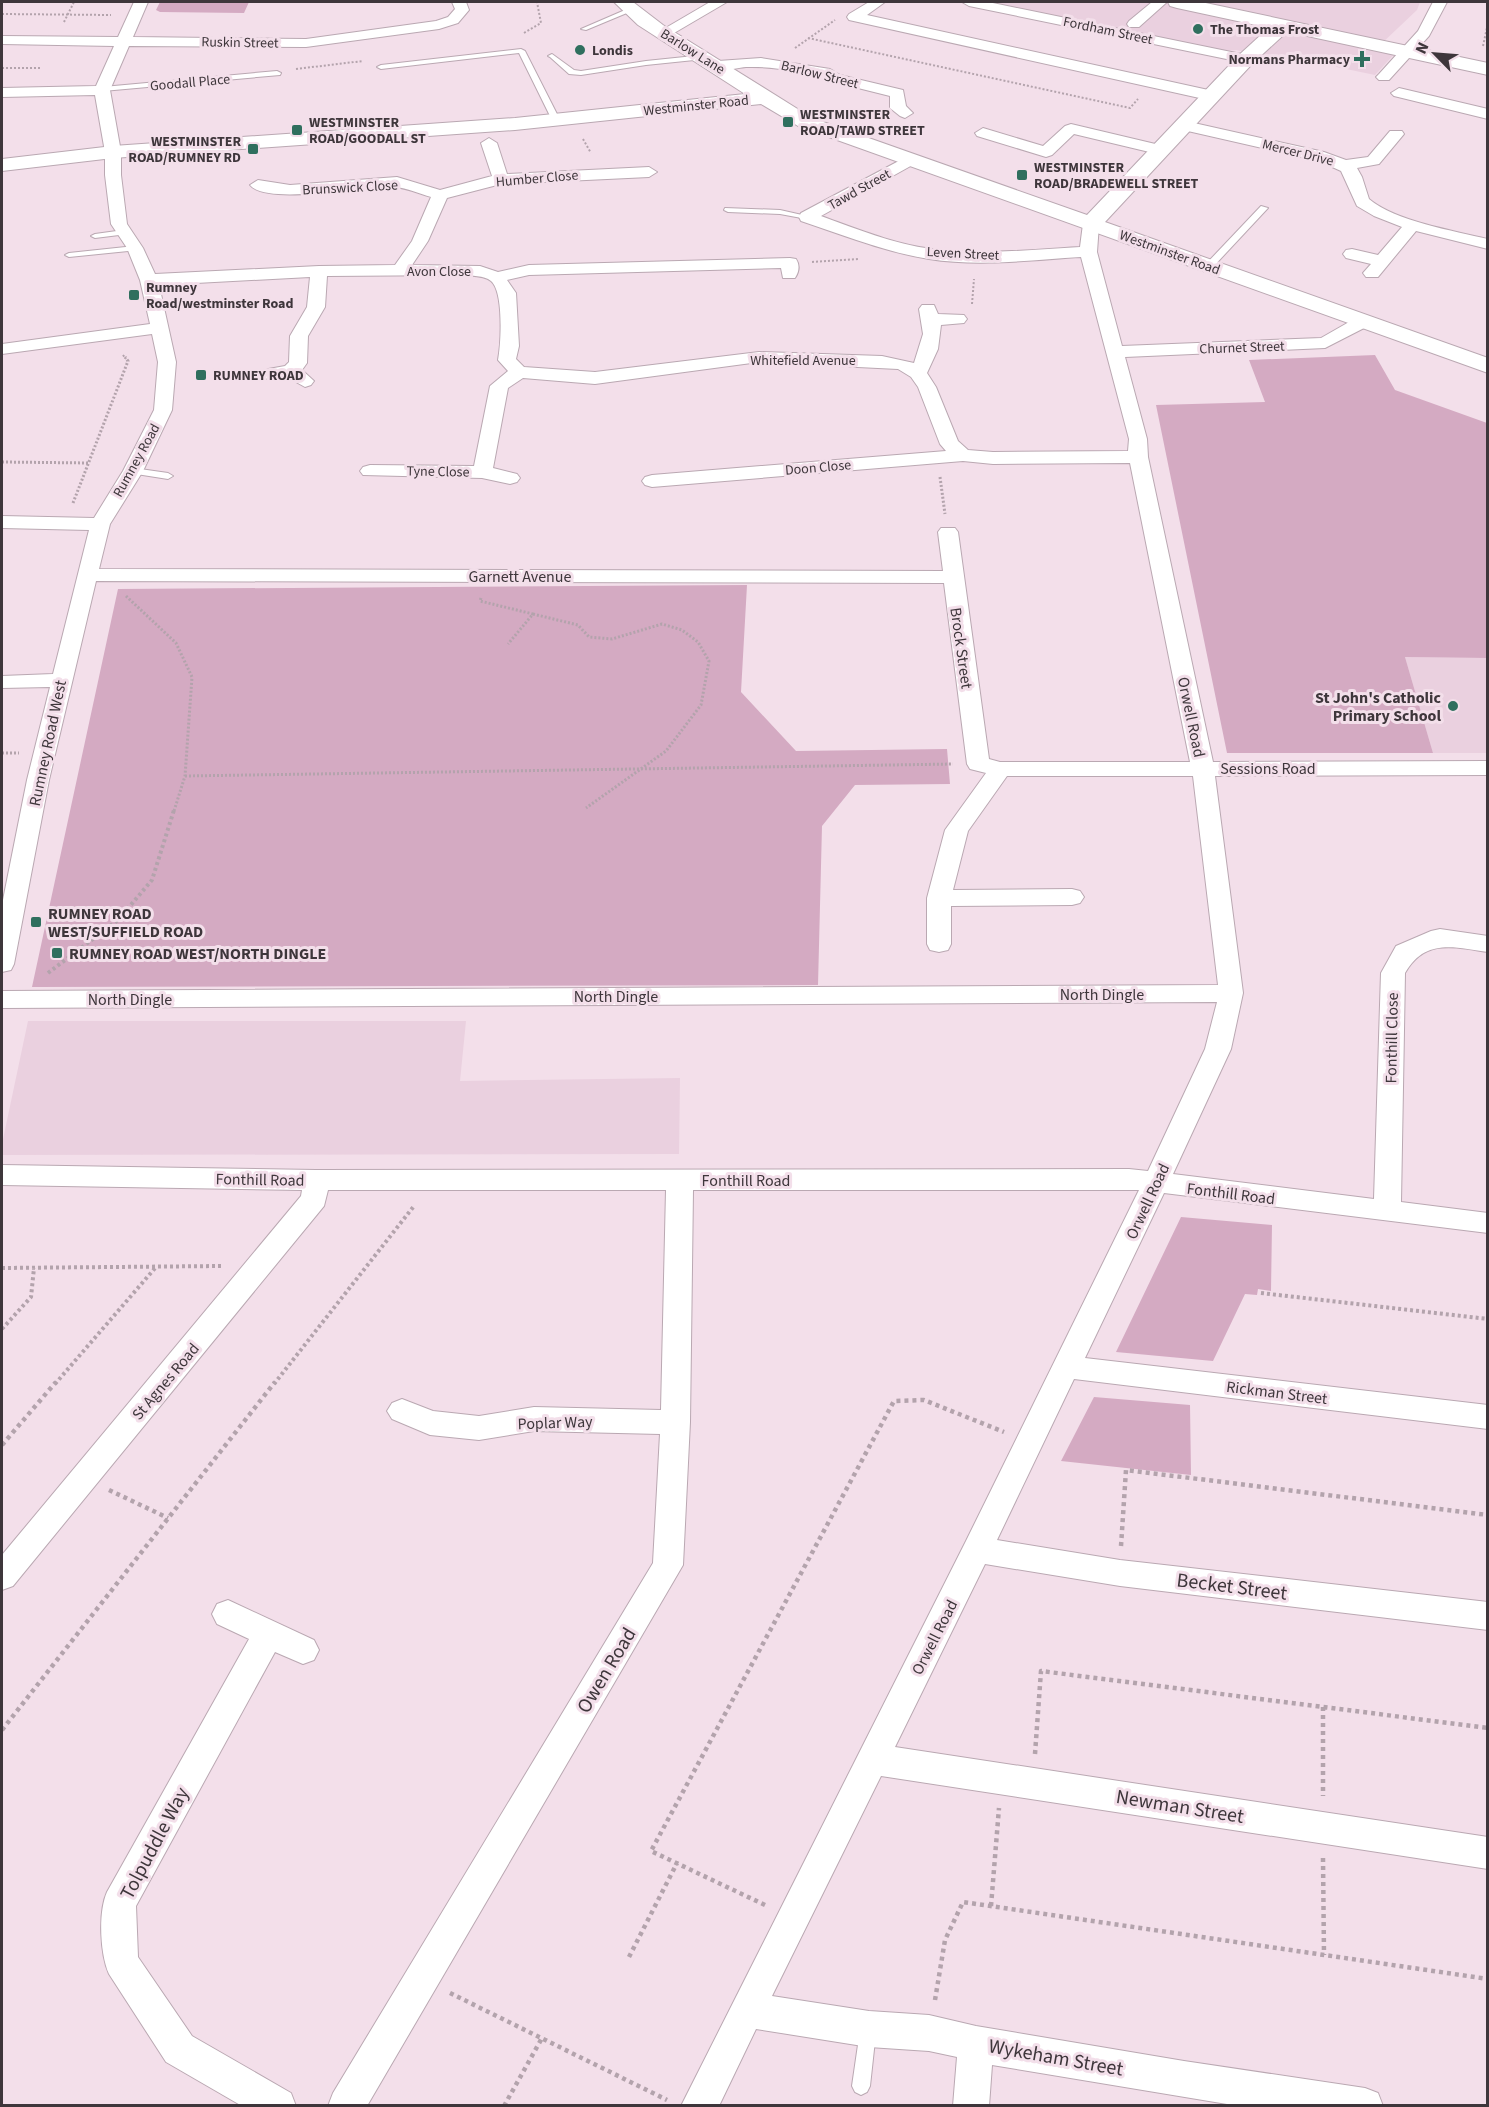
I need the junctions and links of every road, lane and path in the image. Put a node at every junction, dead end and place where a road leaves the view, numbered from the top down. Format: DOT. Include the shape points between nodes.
graph roads {
  1 [pos="459,2"];
  2 [pos="537,2"];
  3 [pos="720,2"];
  4 [pos="878,2"];
  5 [pos="969,2"];
  6 [pos="1160,2"];
  7 [pos="1177,2"];
  8 [pos="1440,2"];
  9 [pos="627,5"];
  10 [pos="1014,5"];
  11 [pos="138,8"];
  12 [pos="2,14"];
  13 [pos="854,17"];
  14 [pos="541,23"];
  15 [pos="1488,23"];
  16 [pos="1134,24"];
  17 [pos="1282,26"];
  18 [pos="584,29"];
  19 [pos="664,33"];
  20 [pos="981,33"];
  21 [pos="808,38"];
  22 [pos="2,40"];
  23 [pos="125,40"];
  24 [pos="1408,52"];
  25 [pos="552,56"];
  26 [pos="1250,56"];
  27 [pos="711,62"];
  28 [pos="1485,62"];
  29 [pos="779,63"];
  30 [pos="1338,66"];
  31 [pos="381,67"];
  32 [pos="2,68"];
  33 [pos="40,68"];
  34 [pos="277,73"];
  35 [pos="1384,77"];
  36 [pos="103,90"];
  37 [pos="2,93"];
  38 [pos="1399,93"];
  39 [pos="1213,96"];
  40 [pos="765,98"];
  41 [pos="1130,108"];
  42 [pos="905,113"];
  43 [pos="1488,114"];
  44 [pos="564,119"];
  45 [pos="1185,126"];
  46 [pos="983,133"];
  47 [pos="1396,134"];
  48 [pos="489,143"];
  49 [pos="1162,150"];
  50 [pos="114,152"];
  51 [pos="910,160"];
  52 [pos="2,165"];
  53 [pos="1344,165"];
  54 [pos="650,170"];
  55 [pos="600,173"];
  56 [pos="501,179"];
  57 [pos="241,192"];
  58 [pos="440,195"];
  59 [pos="1264,208"];
  60 [pos="728,210"];
  61 [pos="807,217"];
  62 [pos="1091,224"];
  63 [pos="1413,224"];
  64 [pos="124,232"];
  65 [pos="94,236"];
  66 [pos="1488,244"];
  67 [pos="135,248"];
  68 [pos="1088,252"];
  69 [pos="1352,254"];
  70 [pos="69,255"];
  71 [pos="971,255"];
  72 [pos="1209,266"];
  73 [pos="319,271"];
  74 [pos="400,271"];
  75 [pos="789,274"];
  76 [pos="497,277"];
  77 [pos="149,280"];
  78 [pos="958,319"];
  79 [pos="1362,322"];
  80 [pos="160,328"];
  81 [pos="110,335"];
  82 [pos="2,349"];
  83 [pos="1117,352"];
  84 [pos="1488,366"];
  85 [pos="519,372"];
  86 [pos="918,372"];
  87 [pos="269,374"];
  88 [pos="963,455"];
  89 [pos="936,457"];
  90 [pos="1138,457"];
  91 [pos="2,462"];
  92 [pos="90,463"];
  93 [pos="133,471"];
  94 [pos="370,471"];
  95 [pos="482,472"];
  96 [pos="168,476"];
  97 [pos="510,478"];
  98 [pos="652,481"];
  99 [pos="2,522"];
  100 [pos="64,523"];
  101 [pos="100,524"];
  102 [pos="948,532"];
  103 [pos="86,575"];
  104 [pos="953,577"];
  105 [pos="118,589"];
  106 [pos="482,594"];
  107 [pos="533,614"];
  108 [pos="508,644"];
  109 [pos="61,680"];
  110 [pos="2,682"];
  111 [pos="989,766"];
  112 [pos="1488,768"];
  113 [pos="641,769"];
  114 [pos="1203,769"];
  115 [pos="185,776"];
  116 [pos="586,808"];
  117 [pos="12,867"];
  118 [pos="1072,897"];
  119 [pos="939,898"];
  120 [pos="939,944"];
  121 [pos="1488,944"];
  122 [pos="2,964"];
  123 [pos="41,977"];
  124 [pos="1231,993"];
  125 [pos="2,999"];
  126 [pos="2,1175"];
  127 [pos="416,1178"];
  128 [pos="316,1180"];
  129 [pos="680,1181"];
  130 [pos="1155,1184"];
  131 [pos="1387,1212"];
  132 [pos="1488,1223"];
  133 [pos="156,1266"];
  134 [pos="2,1268"];
  135 [pos="34,1268"];
  136 [pos="254,1274"];
  137 [pos="1261,1293"];
  138 [pos="1488,1319"];
  139 [pos="2,1329"];
  140 [pos="1067,1367"];
  141 [pos="402,1412"];
  142 [pos="1488,1418"];
  143 [pos="675,1422"];
  144 [pos="1030,1442"];
  145 [pos="2,1445"];
  146 [pos="84,1478"];
  147 [pos="1488,1515"];
  148 [pos="168,1518"];
  149 [pos="977,1550"];
  150 [pos="1120,1573"];
  151 [pos="2,1577"];
  152 [pos="228,1614"];
  153 [pos="1488,1616"];
  154 [pos="268,1634"];
  155 [pos="303,1650"];
  156 [pos="1488,1728"];
  157 [pos="2,1730"];
  158 [pos="872,1759"];
  159 [pos="1017,1781"];
  160 [pos="1488,1853"];
  161 [pos="677,1863"];
  162 [pos="991,1906"];
  163 [pos="793,1919"];
  164 [pos="629,1957"];
  165 [pos="1488,1978"];
  166 [pos="422,1979"];
  167 [pos="747,2010"];
  168 [pos="869,2029"];
  169 [pos="929,2033"];
  170 [pos="542,2038"];
  171 [pos="976,2044"];
  172 [pos="861,2086"];
  173 [pos="1254,2098"];
  174 [pos="278,2106"];
  175 [pos="346,2106"];
  176 [pos="504,2106"];
  177 [pos="679,2106"];
  178 [pos="699,2106"];
  179 [pos="971,2106"];
  180 [pos="1365,2106"];
  1 -- 23 [label="street, Ruskin Street" via="462,10 453,20 439,25 306,43"];
  2 -- 14 [label="path"];
  3 -- 19 [label="street"];
  4 -- 13 [label="street"];
  5 -- 10 [label="street, Fordham Street"];
  6 -- 16 [label="street"];
  7 -- 17 [label="main road"];
  8 -- 24 [label="street" via="1424,33"];
  9 -- 18 [label="lane"];
  9 -- 19 [label="main road, Barlow Lane"];
  10 -- 20 [label="street"];
  10 -- 26 [label="street, Fordham Street"];
  11 -- 12 [label="path"];
  11 -- 23 [label="street"];
  13 -- 20 [label="street"];
  13 -- 21 [label="path" via="835,20"];
  15 -- 28 [label="path"];
  17 -- 24 [label="main road"];
  17 -- 26 [label="main road"];
  19 -- 27 [label="main road, Barlow Lane"];
  20 -- 39 [label="street"];
  21 -- 29 [label="path"];
  21 -- 41 [label="path"];
  22 -- 23 [label="street, Ruskin Street"];
  23 -- 36 [label="street"];
  24 -- 28 [label="main road"];
  24 -- 35 [label="street"];
  25 -- 27 [label="lane" via="572,72 581,73 646,63"];
  26 -- 30 [label="path"];
  26 -- 39 [label="main road"];
  27 -- 29 [label="street, Barlow Street"];
  27 -- 40 [label="main road, Barlow Lane"];
  29 -- 42 [label="street, Barlow Street" via="898,93 898,108"];
  31 -- 44 [label="lane" via="521,51"];
  32 -- 33 [label="path"];
  34 -- 36 [label="lane, Goodall Place"];
  36 -- 37 [label="street"];
  36 -- 50 [label="street, Rumney Road"];
  38 -- 43 [label="street" via="1420,106"];
  39 -- 45 [label="main road"];
  40 -- 44 [label="main road, Westminster Road"];
  40 -- 51 [label="main road, Westminster Road" via="805,122"];
  44 -- 50 [label="main road, Westminster Road"];
  44 -- 55 [label="path"];
  45 -- 49 [label="main road"];
  45 -- 53 [label="street, Mercer Drive" via="1324,157"];
  46 -- 49 [label="street" via="1046,152 1071,129"];
  47 -- 53 [label="street" via="1373,161"];
  48 -- 56 [label="street"];
  49 -- 62 [label="main road"];
  50 -- 52 [label="main road, Westminster Road"];
  50 -- 64 [label="street, Rumney Road" via="118,224"];
  51 -- 61 [label="street, Tawd Street"];
  51 -- 62 [label="main road, Westminster Road"];
  53 -- 63 [label="street, Mercer Drive" via="1353,173 1357,195 1366,205"];
  54 -- 55 [label="street, Humber Close"];
  55 -- 56 [label="street, Humber Close"];
  56 -- 58 [label="street, Humber Close"];
  57 -- 58 [label="street, Brunswick Close" via="261,178 290,190 397,182"];
  58 -- 74 [label="street" via="420,241"];
  59 -- 72 [label="lane"];
  60 -- 61 [label="lane"];
  61 -- 71 [label="street, Leven Street" via="875,241 932,254"];
  62 -- 68 [label="street, Orwell Road"];
  62 -- 72 [label="main road, Westminster Road"];
  63 -- 66 [label="street, Mercer Drive"];
  63 -- 69 [label="street" via="1376,267"];
  64 -- 65 [label="lane"];
  64 -- 67 [label="street, Rumney Road"];
  67 -- 70 [label="lane"];
  67 -- 77 [label="street, Rumney Road"];
  68 -- 71 [label="street, Leven Street"];
  68 -- 83 [label="street, Orwell Road"];
  71 -- 78 [label="path" via="975,283 970,316"];
  72 -- 79 [label="main road, Westminster Road"];
  73 -- 74 [label="street, Avon Close"];
  73 -- 77 [label="street, Avon Close"];
  73 -- 87 [label="street" via="316,307 299,336 298,376"];
  74 -- 76 [label="street, Avon Close" via="480,271"];
  75 -- 76 [label="street, Avon Close" via="790,263 529,270"];
  76 -- 85 [label="street" via="507,293 507,360"];
  77 -- 80 [label="street, Rumney Road"];
  78 -- 86 [label="street" via="930,315 930,351"];
  79 -- 83 [label="street, Churnet Street" via="1325,343"];
  79 -- 84 [label="main road, Westminster Road"];
  80 -- 81 [label="street"];
  80 -- 93 [label="street, Rumney Road" via="167,362 163,410"];
  81 -- 82 [label="street"];
  81 -- 92 [label="path" via="128,361"];
  83 -- 90 [label="street, Orwell Road" via="1138,439"];
  85 -- 86 [label="street, Whitefield Avenue" via="595,378 759,357 882,361 903,364"];
  85 -- 95 [label="street, Tyne Close" via="499,386"];
  86 -- 88 [label="street" via="950,444"];
  88 -- 89 [label="street, Doon Close"];
  88 -- 90 [label="street"];
  89 -- 98 [label="street, Doon Close" via="672,487"];
  89 -- 102 [label="path"];
  90 -- 114 [label="street, Orwell Road"];
  91 -- 92 [label="path"];
  92 -- 100 [label="path"];
  93 -- 96 [label="lane"];
  93 -- 101 [label="street, Rumney Road"];
  94 -- 95 [label="street, Tyne Close" via="392,464"];
  95 -- 97 [label="street, Tyne Close"];
  99 -- 100 [label="street"];
  100 -- 101 [label="street"];
  101 -- 103 [label="street, Rumney Road West"];
  102 -- 104 [label="street, Brock Street"];
  103 -- 104 [label="street, Garnett Avenue"];
  103 -- 109 [label="street, Rumney Road West"];
  104 -- 111 [label="street, Brock Street"];
  105 -- 115 [label="path" via="176,643 192,677"];
  106 -- 107 [label="path" via="480,601"];
  107 -- 108 [label="path"];
  107 -- 113 [label="path" via="578,625 589,637 612,639 662,624 682,630 698,642 710,661 701,705 666,750"];
  109 -- 110 [label="street"];
  109 -- 117 [label="street, Rumney Road West" via="38,780"];
  111 -- 113 [label="path"];
  111 -- 114 [label="street, Sessions Road"];
  111 -- 119 [label="street" via="957,830"];
  112 -- 114 [label="street, Sessions Road"];
  113 -- 115 [label="path"];
  113 -- 116 [label="path"];
  114 -- 124 [label="street, Orwell Road"];
  115 -- 123 [label="path" via="152,880 118,920"];
  117 -- 122 [label="street, Rumney Road West"];
  118 -- 119 [label="street"];
  119 -- 120 [label="street"];
  121 -- 131 [label="street, Fonthill Close" via="1440,938 1405,952 1393,973"];
  124 -- 125 [label="street, North Dingle"];
  124 -- 130 [label="street, Orwell Road" via="1218,1049"];
  126 -- 128 [label="street, Fonthill Road"];
  127 -- 128 [label="street, Fonthill Road"];
  127 -- 129 [label="street, Fonthill Road"];
  127 -- 148 [label="path" via="414,1207"];
  128 -- 136 [label="street, St Agnes Road" via="314,1199"];
  129 -- 130 [label="street, Fonthill Road" via="1130,1179"];
  129 -- 143 [label="street, Owen Road"];
  130 -- 131 [label="street, Fonthill Road"];
  130 -- 140 [label="street, Orwell Road"];
  131 -- 132 [label="street, Fonthill Road"];
  133 -- 135 [label="path"];
  133 -- 136 [label="path" via="233,1266"];
  133 -- 145 [label="path"];
  134 -- 135 [label="path"];
  135 -- 139 [label="path" via="31,1297"];
  136 -- 146 [label="street, St Agnes Road"];
  137 -- 138 [label="path"];
  140 -- 142 [label="street, Rickman Street"];
  140 -- 144 [label="street, Orwell Road"];
  141 -- 143 [label="street, Poplar Way" via="430,1423 479,1428 534,1419"];
  143 -- 166 [label="street, Owen Road" via="668,1565"];
  144 -- 149 [label="street, Orwell Road"];
  144 -- 161 [label="path" via="924,1400 894,1401 651,1851"];
  146 -- 148 [label="path"];
  146 -- 151 [label="street, St Agnes Road"];
  147 -- 150 [label="path" via="1126,1470"];
  148 -- 157 [label="path"];
  149 -- 150 [label="street, Becket Street"];
  149 -- 158 [label="street, Orwell Road"];
  150 -- 153 [label="street, Becket Street"];
  152 -- 154 [label="street"];
  154 -- 155 [label="street"];
  154 -- 174 [label="street, Tolpuddle Way" via="120,1904 121,1962 179,2049"];
  156 -- 159 [label="path" via="1041,1671"];
  158 -- 159 [label="street, Newman Street"];
  158 -- 163 [label="street, Orwell Road"];
  159 -- 160 [label="street, Newman Street"];
  159 -- 162 [label="path"];
  161 -- 163 [label="path"];
  161 -- 164 [label="path"];
  162 -- 165 [label="path"];
  162 -- 169 [label="path" via="963,1902 945,1940"];
  163 -- 167 [label="street, Orwell Road"];
  166 -- 170 [label="path"];
  166 -- 175 [label="street, Owen Road"];
  167 -- 168 [label="street, Wykeham Street"];
  167 -- 178 [label="street, Orwell Road"];
  168 -- 169 [label="street, Wykeham Street"];
  168 -- 172 [label="lane"];
  169 -- 171 [label="street, Wykeham Street"];
  170 -- 176 [label="path"];
  170 -- 177 [label="path"];
  171 -- 173 [label="street, Wykeham Street"];
  171 -- 179 [label="street"];
  173 -- 180 [label="street, Wykeham Street"];
}
